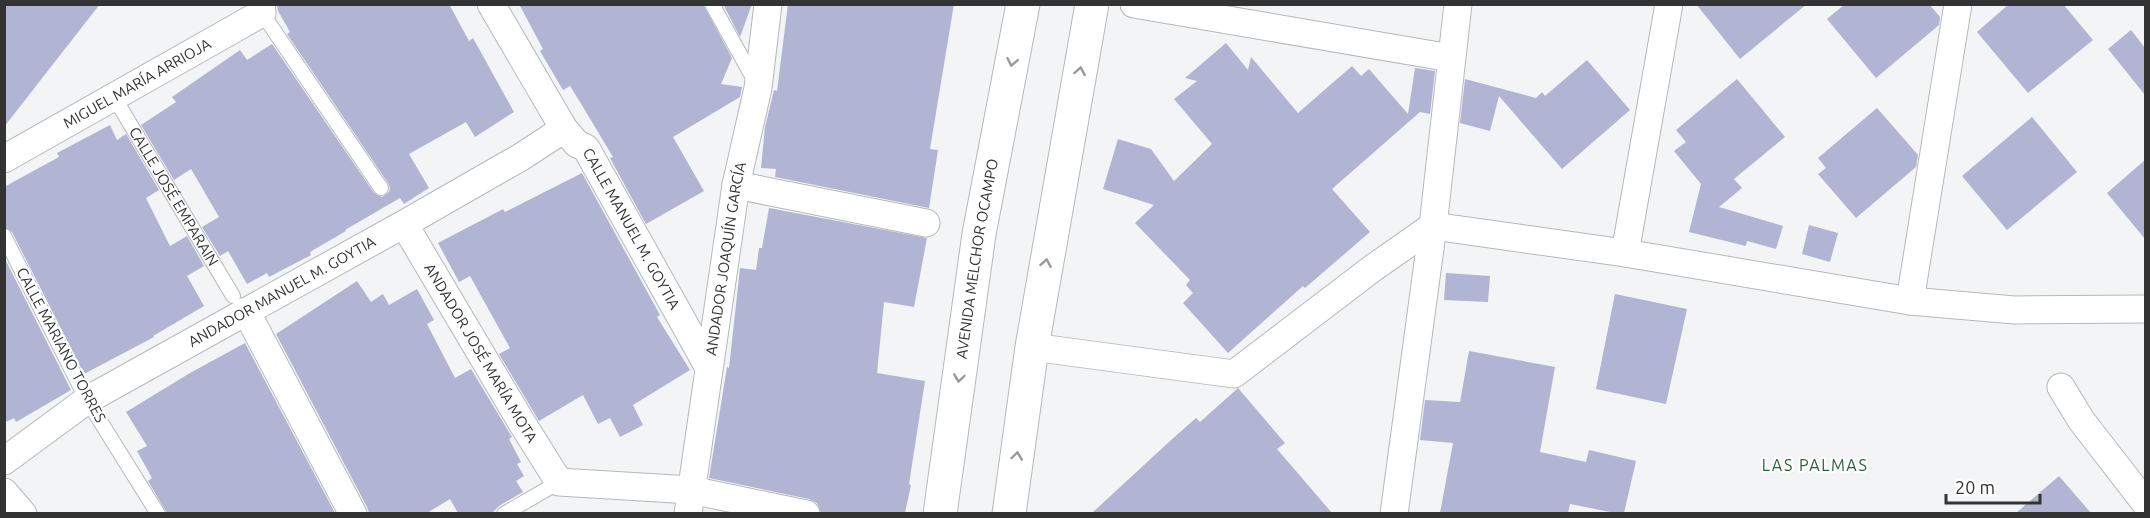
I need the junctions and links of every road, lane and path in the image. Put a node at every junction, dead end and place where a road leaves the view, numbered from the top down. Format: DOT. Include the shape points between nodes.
graph roads {
  1 [pos="491,4"];
  2 [pos="712,4"];
  3 [pos="768,4"];
  4 [pos="1023,4"];
  5 [pos="1092,4"];
  6 [pos="1134,4"];
  7 [pos="1458,4"];
  8 [pos="1669,4"];
  9 [pos="1958,4"];
  10 [pos="262,9"];
  11 [pos="1451,58"];
  12 [pos="758,88"];
  13 [pos="114,97"];
  14 [pos="564,129"];
  15 [pos="4,159"];
  16 [pos="736,185"];
  17 [pos="381,188"];
  18 [pos="926,223"];
  19 [pos="404,224"];
  20 [pos="1432,226"];
  21 [pos="4,236"];
  22 [pos="1625,253"];
  23 [pos="1910,301"];
  24 [pos="240,303"];
  25 [pos="2145,309"];
  26 [pos="1032,347"];
  27 [pos="709,368"];
  28 [pos="2061,387"];
  29 [pos="87,400"];
  30 [pos="4,461"];
  31 [pos="559,482"];
  32 [pos="4,492"];
  33 [pos="690,502"];
  34 [pos="2145,504"];
  35 [pos="23,513"];
  36 [pos="158,513"];
  37 [pos="353,513"];
  38 [pos="504,513"];
  39 [pos="806,513"];
  40 [pos="940,513"];
  41 [pos="1010,513"];
  42 [pos="1394,513"];
  1 -- 14 [label="street, CALLE MANUEL M. GOYTIA"];
  2 -- 12 [label="lane"];
  3 -- 12 [label="street, ANDADOR JOAQUÍN GARCÍA"];
  4 -- 40 [label="main road, AVENIDA MELCHOR OCAMPO, one-way" via="980,234"];
  26 -- 5 [label="main road, one-way"];
  6 -- 11 [label="street"];
  7 -- 11 [label="street"];
  8 -- 22 [label="street"];
  9 -- 23 [label="street"];
  10 -- 13 [label="street, MIGUEL MARÍA ARRIOJA"];
  10 -- 17 [label="lane"];
  11 -- 20 [label="street"];
  12 -- 16 [label="street, ANDADOR JOAQUÍN GARCÍA"];
  13 -- 15 [label="street, MIGUEL MARÍA ARRIOJA"];
  13 -- 24 [label="lane, CALLE JOSÉ EMPARAIN"];
  14 -- 19 [label="street, ANDADOR MANUEL M. GOYTIA"];
  14 -- 27 [label="street, CALLE MANUEL M. GOYTIA" via="586,148"];
  16 -- 18 [label="street"];
  16 -- 27 [label="street, ANDADOR JOAQUÍN GARCÍA"];
  19 -- 24 [label="street, ANDADOR MANUEL M. GOYTIA"];
  19 -- 31 [label="street, ANDADOR JOSÉ MARÍA MOTA"];
  20 -- 22 [label="street"];
  20 -- 26 [label="street" via="1234,374"];
  20 -- 42 [label="street"];
  21 -- 29 [label="lane, CALLE MARIANO TORRES"];
  22 -- 23 [label="street"];
  23 -- 25 [label="street" via="2014,310"];
  24 -- 29 [label="street, ANDADOR MANUEL M. GOYTIA"];
  24 -- 37 [label="street, CALLE JOSÉ EMPARAIN"];
  41 -- 26 [label="main road, one-way"];
  27 -- 33 [label="street, ANDADOR JOAQUÍN GARCÍA"];
  28 -- 34 [label="street"];
  29 -- 30 [label="street, ANDADOR MANUEL M. GOYTIA"];
  29 -- 36 [label="lane, CALLE MARIANO TORRES"];
  31 -- 33 [label="street"];
  31 -- 38 [label="lane"];
  32 -- 35 [label="street"];
  33 -- 39 [label="street"];
}
